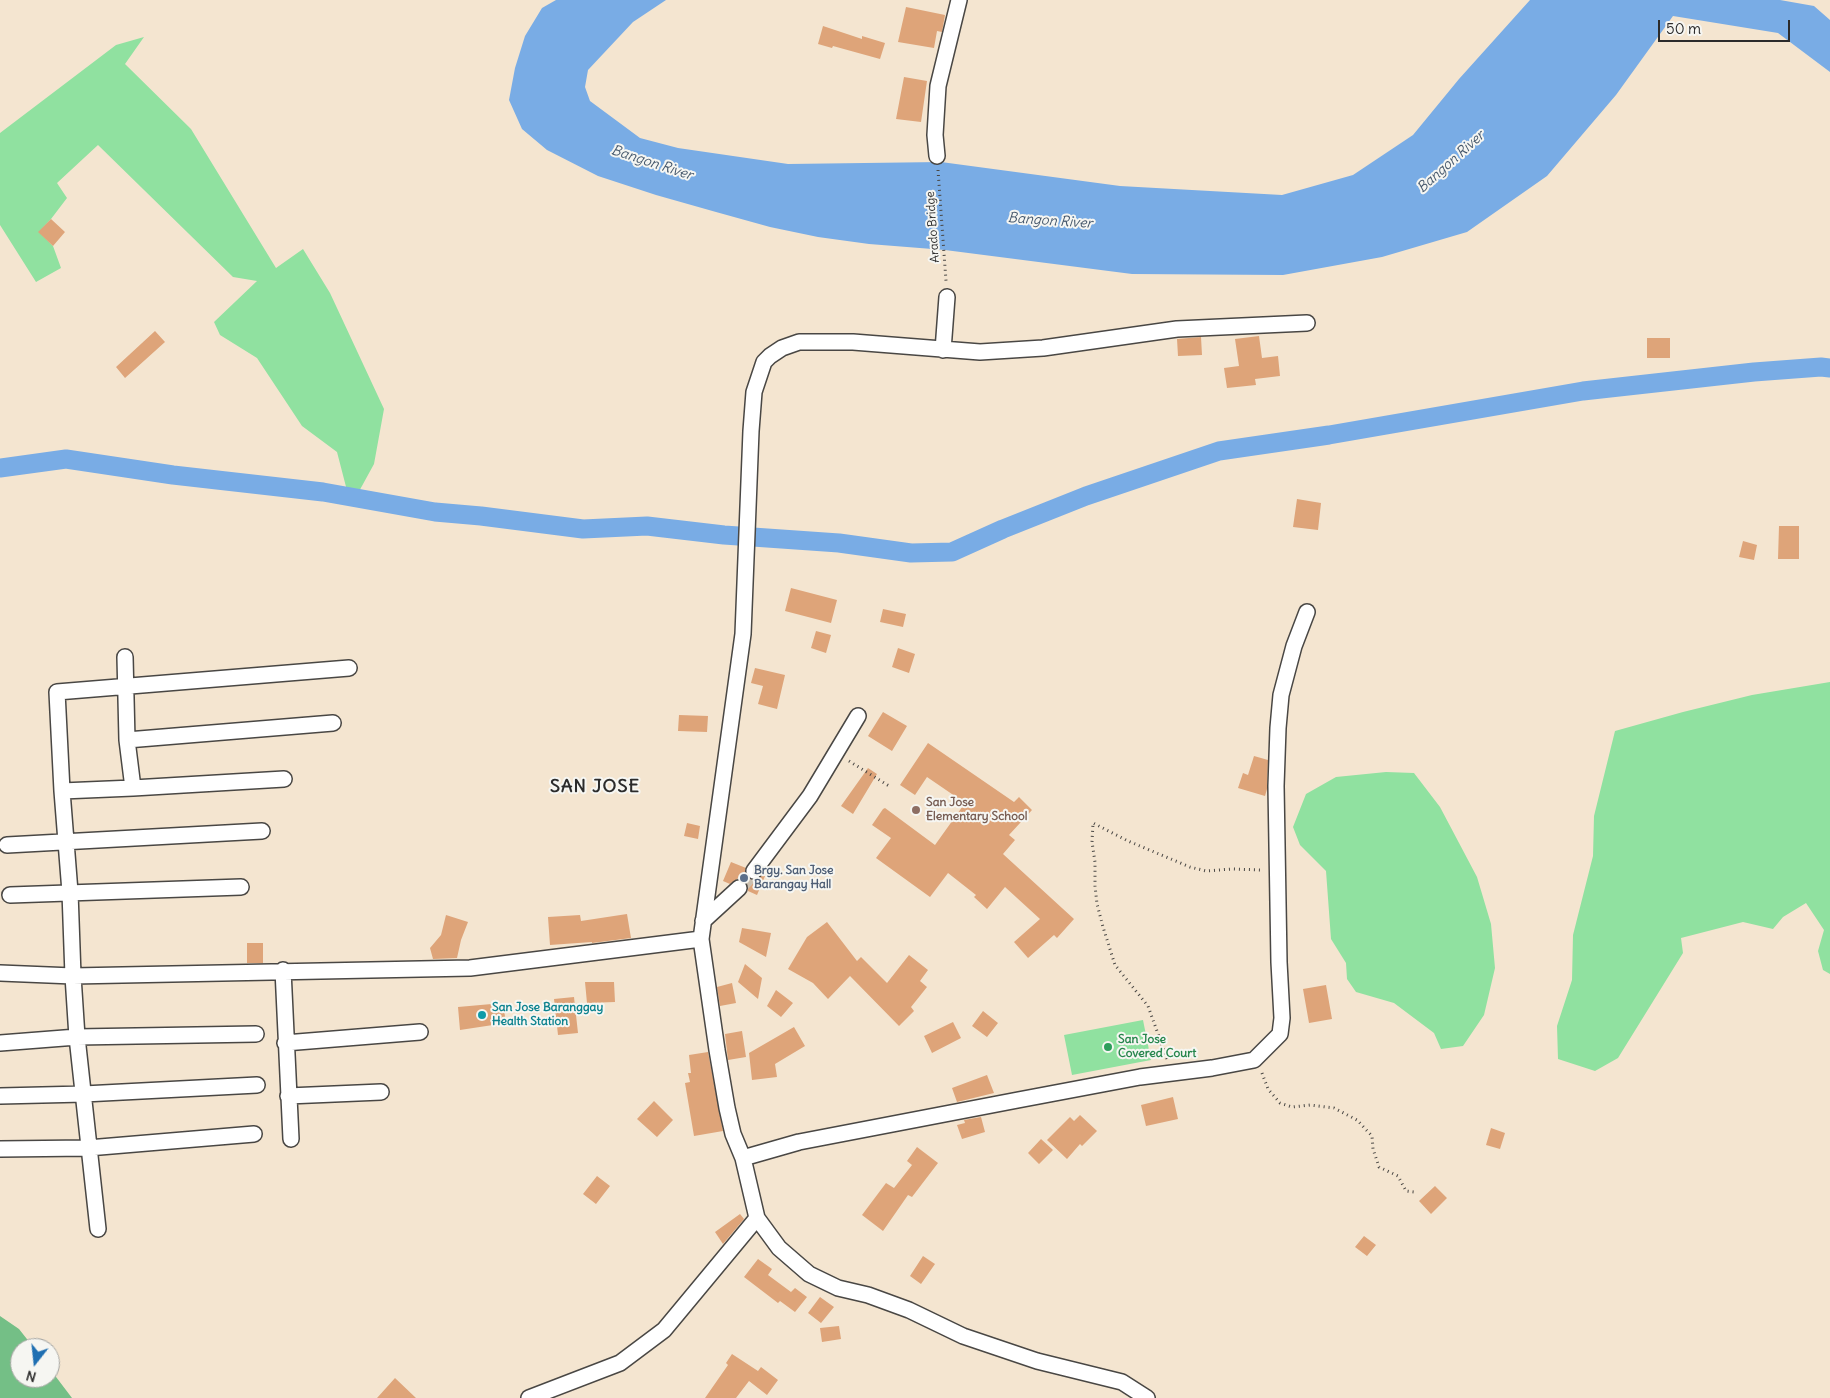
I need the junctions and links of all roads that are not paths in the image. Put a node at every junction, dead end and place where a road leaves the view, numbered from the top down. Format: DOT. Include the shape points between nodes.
graph roads {
  1 [pos="959,0"];
  2 [pos="937,156"];
  3 [pos="947,297"];
  4 [pos="1307,324"];
  5 [pos="943,350"];
  6 [pos="1307,612"];
  7 [pos="125,657"];
  8 [pos="349,668"];
  9 [pos="124,685"];
  10 [pos="858,716"];
  11 [pos="333,723"];
  12 [pos="127,740"];
  13 [pos="284,779"];
  14 [pos="133,788"];
  15 [pos="62,791"];
  16 [pos="262,831"];
  17 [pos="66,842"];
  18 [pos="7,844"];
  19 [pos="754,871"];
  20 [pos="241,887"];
  21 [pos="739,888"];
  22 [pos="70,892"];
  23 [pos="10,895"];
  24 [pos="703,921"];
  25 [pos="701,939"];
  26 [pos="283,970"];
  27 [pos="0,973"];
  28 [pos="73,976"];
  29 [pos="420,1032"];
  30 [pos="256,1034"];
  31 [pos="77,1037"];
  32 [pos="0,1043"];
  33 [pos="285,1043"];
  34 [pos="257,1085"];
  35 [pos="381,1092"];
  36 [pos="84,1094"];
  37 [pos="0,1096"];
  38 [pos="288,1096"];
  39 [pos="254,1134"];
  40 [pos="291,1139"];
  41 [pos="88,1148"];
  42 [pos="0,1149"];
  43 [pos="743,1158"];
  44 [pos="757,1218"];
  45 [pos="98,1230"];
  46 [pos="529,1398"];
  47 [pos="1147,1398"];
  1 -- 2 [label="street" via="938,86"];
  3 -- 5 [label="street"];
  4 -- 5 [label="street" via="1177,329 1043,348 980,352"];
  5 -- 24 [label="street" via="799,342 782,348 764,362 754,392 743,634"];
  6 -- 43 [label="street" via="1294,646 1280,703 1278,728 1276,786 1282,1018 1280,1034 1254,1060 1131,1078 798,1142"];
  7 -- 9 [label="street"];
  8 -- 9 [label="street"];
  9 -- 12 [label="street"];
  9 -- 15 [label="street" via="57,692"];
  10 -- 19 [label="street" via="810,796"];
  11 -- 12 [label="street"];
  12 -- 14 [label="street"];
  13 -- 14 [label="street"];
  14 -- 15 [label="street"];
  15 -- 17 [label="street"];
  16 -- 17 [label="street"];
  17 -- 18 [label="street"];
  17 -- 22 [label="street"];
  20 -- 22 [label="street"];
  21 -- 24 [label="street"];
  22 -- 23 [label="street"];
  22 -- 28 [label="street"];
  24 -- 25 [label="street"];
  25 -- 26 [label="street" via="470,968"];
  25 -- 43 [label="street" via="727,1108"];
  26 -- 28 [label="street"];
  26 -- 33 [label="street"];
  27 -- 28 [label="street"];
  28 -- 31 [label="street"];
  29 -- 33 [label="street"];
  30 -- 31 [label="street"];
  31 -- 32 [label="street"];
  31 -- 36 [label="street"];
  33 -- 38 [label="street"];
  34 -- 36 [label="street"];
  35 -- 38 [label="street"];
  36 -- 37 [label="street"];
  36 -- 41 [label="street"];
  38 -- 40 [label="street"];
  39 -- 41 [label="street"];
  41 -- 42 [label="street"];
  41 -- 45 [label="street"];
  43 -- 44 [label="street"];
  44 -- 46 [label="street" via="664,1330 620,1363"];
  44 -- 47 [label="street" via="779,1248 809,1274 838,1288 909,1310 964,1336 1037,1362 1122,1382"];
}
